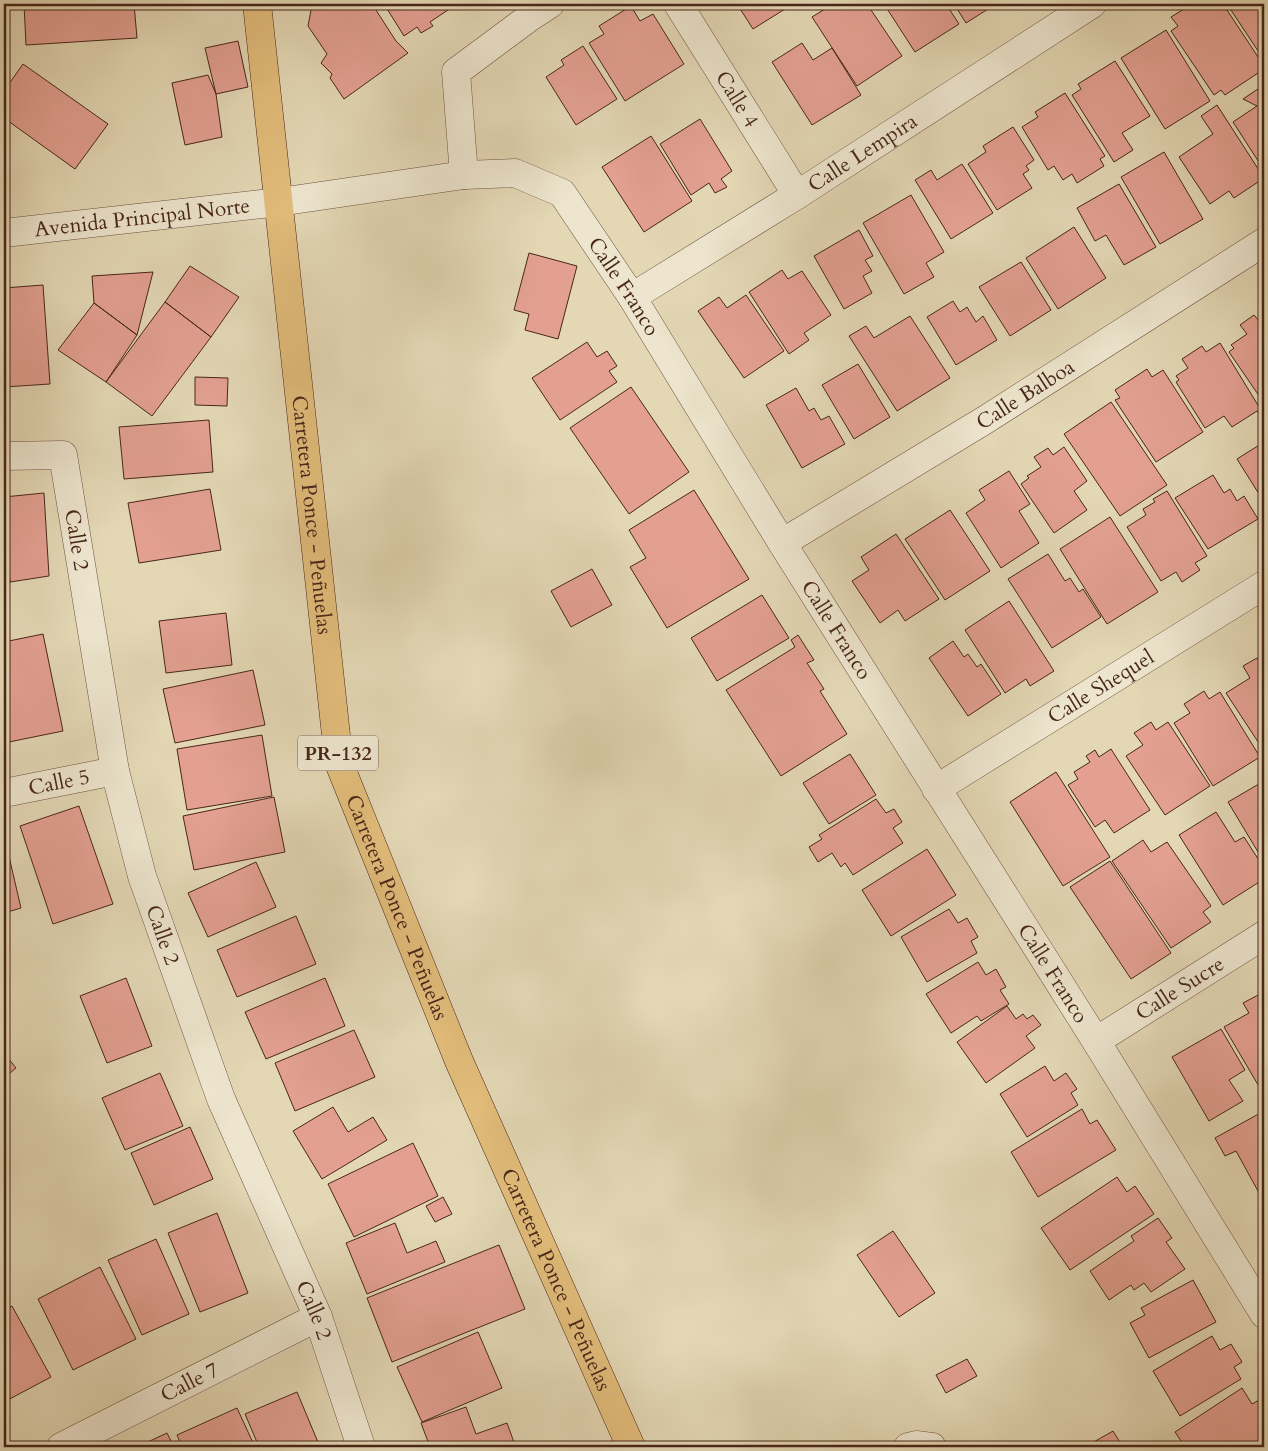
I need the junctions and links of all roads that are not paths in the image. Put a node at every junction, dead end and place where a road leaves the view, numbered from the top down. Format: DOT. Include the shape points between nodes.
graph roads {
  1 [pos="257,4"];
  2 [pos="550,4"];
  3 [pos="678,4"];
  4 [pos="1092,4"];
  5 [pos="464,175"];
  6 [pos="797,195"];
  7 [pos="279,202"];
  8 [pos="4,233"];
  9 [pos="1264,242"];
  10 [pos="632,297"];
  11 [pos="4,456"];
  12 [pos="782,543"];
  13 [pos="1264,585"];
  14 [pos="115,771"];
  15 [pos="936,789"];
  16 [pos="4,793"];
  17 [pos="1264,935"];
  18 [pos="1096,1041"];
  19 [pos="1256,1282"];
  20 [pos="1264,1314"];
  21 [pos="318,1317"];
  22 [pos="61,1447"];
  23 [pos="361,1447"];
  24 [pos="630,1447"];
  25 [pos="908,1447"];
  26 [pos="932,1447"];
  1 -- 7 [label="main road, Carretera Ponce - Peñuelas / PR-132"];
  2 -- 5 [label="street" via="456,72"];
  3 -- 6 [label="street, Calle 4"];
  4 -- 6 [label="street, Calle Lempira"];
  5 -- 7 [label="street, Calle Franco"];
  5 -- 10 [label="street, Calle Franco" via="515,173 562,193"];
  6 -- 10 [label="street, Calle Lempira"];
  7 -- 8 [label="street, Avenida Principal Norte"];
  7 -- 24 [label="main road, Carretera Ponce - Peñuelas / PR-132" via="339,763 459,1061"];
  9 -- 12 [label="street, Calle Balboa" via="986,420"];
  10 -- 12 [label="street, Calle Franco"];
  11 -- 14 [label="street, Calle 2" via="70,450"];
  12 -- 15 [label="street, Calle Franco"];
  13 -- 15 [label="street, Calle Shequel"];
  14 -- 16 [label="street, Calle 5"];
  14 -- 21 [label="street, Calle 2" via="142,876 221,1099"];
  15 -- 18 [label="street, Calle Franco"];
  17 -- 18 [label="street, Calle Sucre"];
  18 -- 19 [label="street, Calle Franco"];
  19 -- 20 [label="street, Calle Franco"];
  21 -- 22 [label="street, Calle 7"];
  21 -- 23 [label="street, Calle 2"];
  25 -- 26 [label="street"];
}
